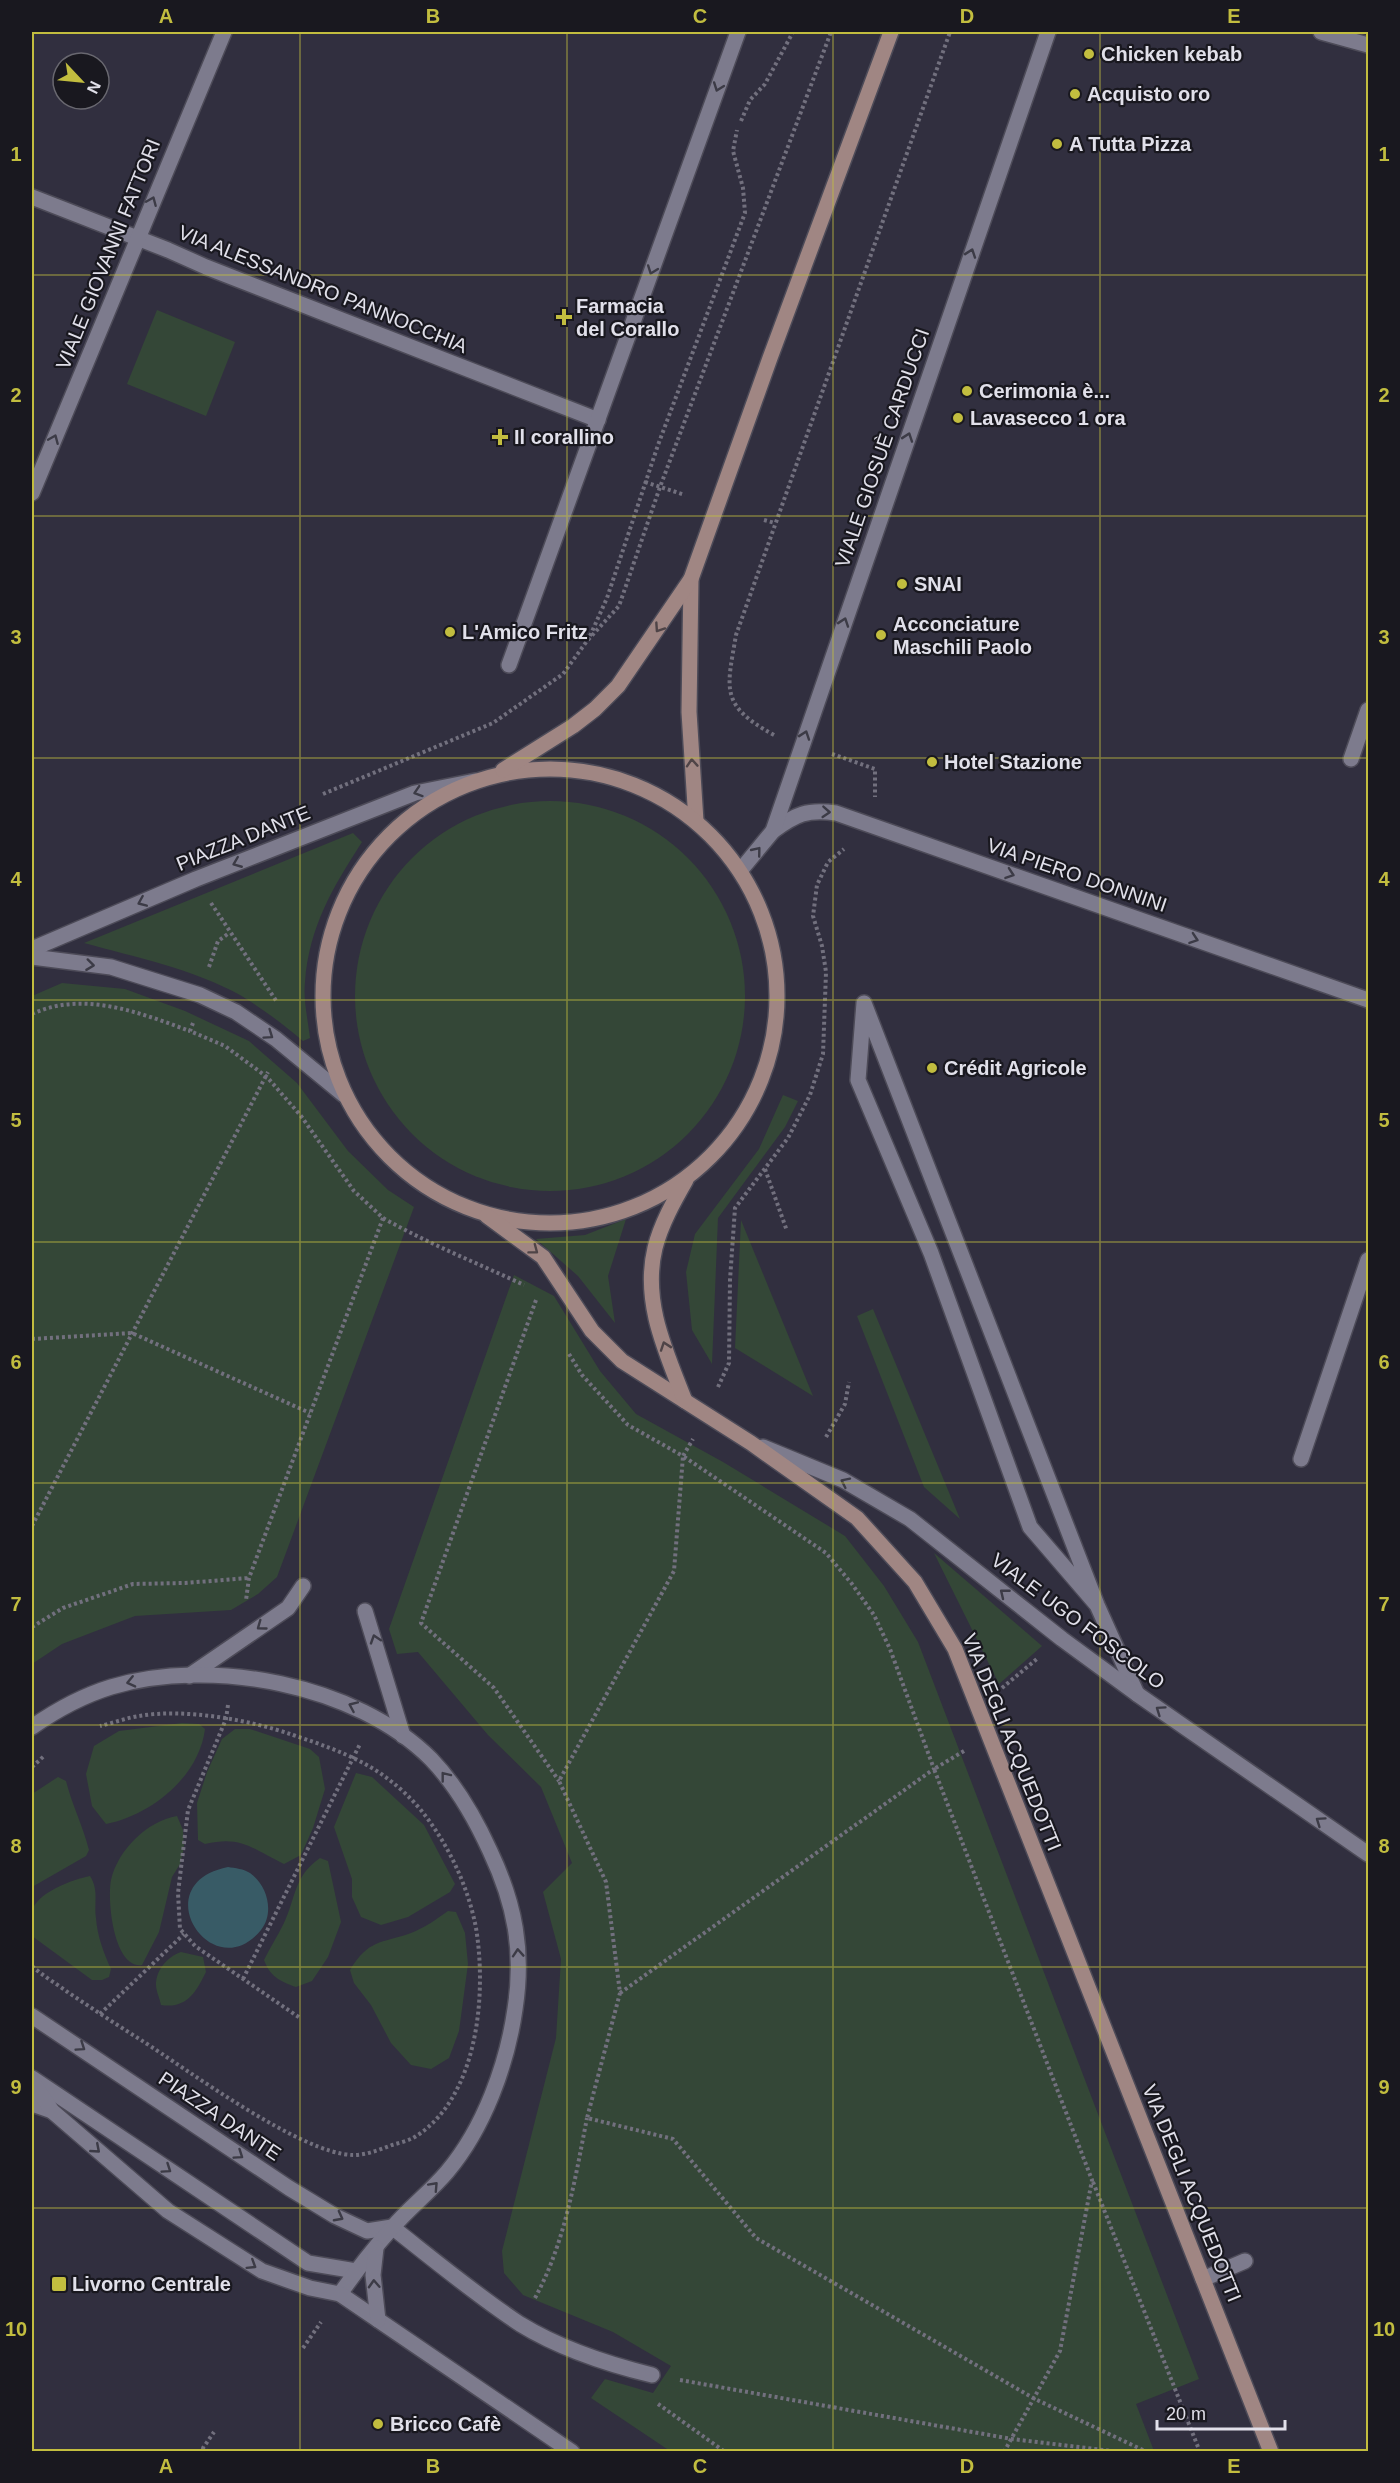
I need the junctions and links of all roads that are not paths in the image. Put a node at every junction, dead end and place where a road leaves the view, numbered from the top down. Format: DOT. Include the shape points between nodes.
graph roads {
  1 [pos="224,32"];
  2 [pos="738,32"];
  3 [pos="891,32"];
  4 [pos="1048,32"];
  5 [pos="1321,32"];
  6 [pos="1368,45"];
  7 [pos="32,197"];
  8 [pos="136,238"];
  9 [pos="598,420"];
  10 [pos="32,493"];
  11 [pos="691,579"];
  12 [pos="509,665"];
  13 [pos="1368,710"];
  14 [pos="1351,759"];
  15 [pos="495,775"];
  16 [pos="475,781"];
  17 [pos="696,822"];
  18 [pos="773,831"];
  19 [pos="741,871"];
  20 [pos="32,949"];
  21 [pos="32,957"];
  22 [pos="1368,1000"];
  23 [pos="344,1095"];
  24 [pos="686,1180"];
  25 [pos="487,1216"];
  26 [pos="1368,1260"];
  27 [pos="685,1401"];
  28 [pos="751,1443"];
  29 [pos="1301,1459"];
  30 [pos="303,1586"];
  31 [pos="1097,1605"];
  32 [pos="365,1611"];
  33 [pos="189,1676"];
  34 [pos="1137,1694"];
  35 [pos="32,1727"];
  36 [pos="403,1736"];
  37 [pos="1368,1854"];
  38 [pos="32,2016"];
  39 [pos="32,2080"];
  40 [pos="32,2104"];
  41 [pos="52,2111"];
  42 [pos="392,2227"];
  43 [pos="376,2248"];
  44 [pos="1245,2261"];
  45 [pos="356,2271"];
  46 [pos="1203,2279"];
  47 [pos="340,2294"];
  48 [pos="378,2320"];
  49 [pos="652,2375"];
  50 [pos="572,2451"];
  51 [pos="1271,2451"];
  8 -- 1 [label="street, VIALE GIOVANNI FATTORI, one-way"];
  2 -- 9 [label="street, one-way"];
  3 -- 11 [label="main road"];
  18 -- 4 [label="street, VIALE GIOSUÈ CARDUCCI, one-way"];
  5 -- 6 [label="street"];
  7 -- 8 [label="street, VIA ALESSANDRO PANNOCCHIA"];
  8 -- 9 [label="street, VIA ALESSANDRO PANNOCCHIA"];
  10 -- 8 [label="street, VIALE GIOVANNI FATTORI, one-way"];
  9 -- 12 [label="street"];
  11 -- 15 [label="main road, one-way" via="611,694 573,726"];
  17 -- 11 [label="main road, one-way" via="689,712"];
  13 -- 14 [label="street"];
  15 -- 16 [label="main road"];
  15 -- 17 [label="main road" via="530,769 602,774 668,801"];
  16 -- 20 [label="street, PIAZZA DANTE, one-way" via="415,793"];
  16 -- 23 [label="main road" via="416,813 390,835 362,870 336,921 323,988 324,1022"];
  17 -- 19 [label="main road"];
  19 -- 18 [label="street, VIALE GIOSUÈ CARDUCCI, one-way"];
  18 -- 22 [label="street, VIA PIERO DONNINI, one-way" via="804,812 836,813"];
  19 -- 24 [label="main road" via="756,898 775,958 777,1010 771,1051 761,1081 736,1127"];
  21 -- 23 [label="street, one-way" via="111,968 200,995 236,1012 276,1039"];
  23 -- 25 [label="main road" via="370,1136 411,1177 451,1202"];
  24 -- 25 [label="main road" via="624,1212 590,1221 555,1224"];
  27 -- 24 [label="main road, one-way" via="657,1325 651,1277 666,1218"];
  25 -- 27 [label="main road, VIA DEGLI ACQUEDOTTI, one-way" via="543,1257 592,1331 622,1361"];
  26 -- 29 [label="street"];
  27 -- 28 [label="main road, VIA DEGLI ACQUEDOTTI"];
  34 -- 28 [label="street, VIALE UGO FOSCOLO, one-way" via="880,1500 843,1480"];
  28 -- 46 [label="main road, VIA DEGLI ACQUEDOTTI" via="857,1518 899,1561 939,1621 978,1707"];
  30 -- 33 [label="street, one-way" via="288,1608"];
  31 -- 31 [label="street" via="959,1249 864,1004 858,1080 932,1253 1030,1527"];
  31 -- 34 [label="street"];
  36 -- 32 [label="street, one-way"];
  33 -- 35 [label="street, one-way" via="166,1676 109,1688"];
  36 -- 33 [label="street, one-way" via="356,1707 311,1691 252,1679"];
  37 -- 34 [label="street, VIALE UGO FOSCOLO, one-way"];
  42 -- 36 [label="street, one-way" via="448,2170 488,2104 505,2056 520,1973 512,1905 484,1837 470,1810 440,1770"];
  38 -- 42 [label="street, PIAZZA DANTE, one-way" via="317,2205 368,2231"];
  39 -- 41 [label="street"];
  39 -- 45 [label="street, one-way" via="308,2263"];
  40 -- 41 [label="street"];
  41 -- 47 [label="street, one-way" via="168,2211 262,2271"];
  42 -- 43 [label="street"];
  42 -- 49 [label="street" via="521,2324 558,2344"];
  43 -- 45 [label="street"];
  48 -- 43 [label="street, one-way" via="373,2275"];
  44 -- 46 [label="street"];
  45 -- 47 [label="street"];
  46 -- 51 [label="main road, VIA DEGLI ACQUEDOTTI"];
  47 -- 48 [label="street"];
  48 -- 50 [label="street"];
}
